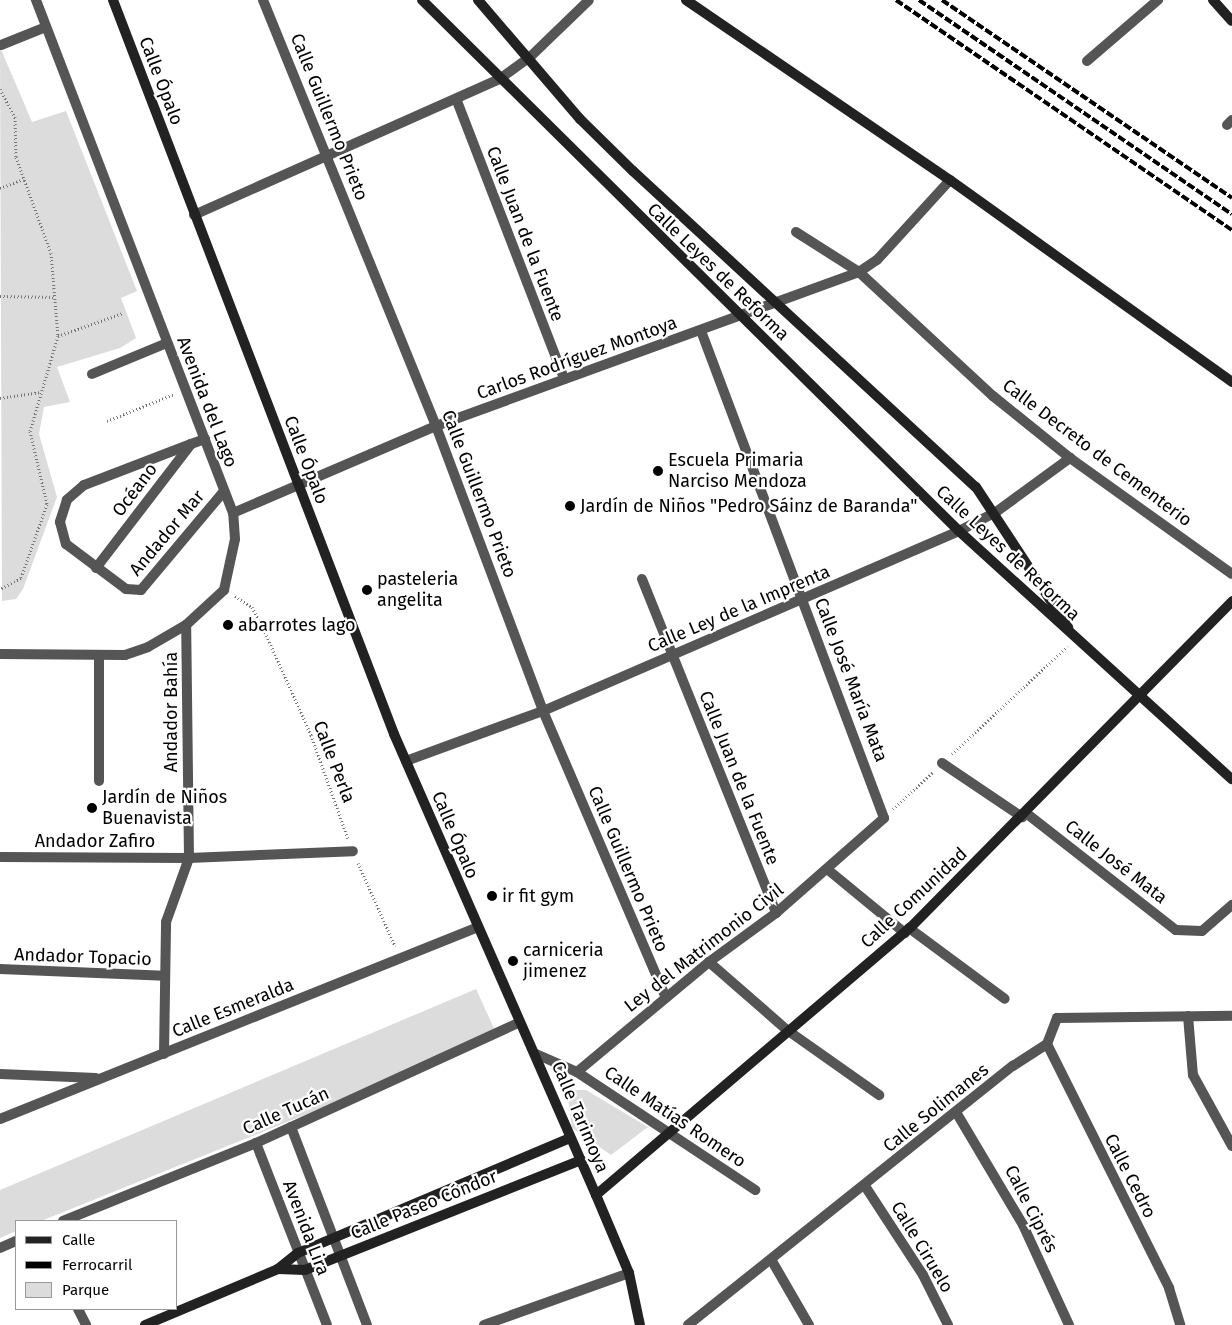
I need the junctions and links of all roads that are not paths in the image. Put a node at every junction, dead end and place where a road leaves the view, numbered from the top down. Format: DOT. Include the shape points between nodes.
graph roads {
  1 [pos="36,0"];
  2 [pos="113,0"];
  3 [pos="264,0"];
  4 [pos="422,0"];
  5 [pos="478,0"];
  6 [pos="589,0"];
  7 [pos="686,0"];
  8 [pos="1158,0"];
  9 [pos="1213,0"];
  10 [pos="1232,21"];
  11 [pos="46,27"];
  12 [pos="1,45"];
  13 [pos="529,58"];
  14 [pos="1087,62"];
  15 [pos="501,78"];
  16 [pos="457,101"];
  17 [pos="329,158"];
  18 [pos="950,180"];
  19 [pos="194,215"];
  20 [pos="796,232"];
  21 [pos="859,272"];
  22 [pos="774,303"];
  23 [pos="738,315"];
  24 [pos="701,331"];
  25 [pos="167,343"];
  26 [pos="92,374"];
  27 [pos="564,379"];
  28 [pos="1232,382"];
  29 [pos="436,426"];
  30 [pos="205,439"];
  31 [pos="191,444"];
  32 [pos="1070,458"];
  33 [pos="299,486"];
  34 [pos="224,491"];
  35 [pos="996,512"];
  36 [pos="233,513"];
  37 [pos="959,530"];
  38 [pos="96,568"];
  39 [pos="1232,574"];
  40 [pos="642,579"];
  41 [pos="804,601"];
  42 [pos="1232,601"];
  43 [pos="186,625"];
  44 [pos="1076,639"];
  45 [pos="0,654"];
  46 [pos="99,656"];
  47 [pos="672,656"];
  48 [pos="1140,697"];
  49 [pos="543,711"];
  50 [pos="406,761"];
  51 [pos="942,763"];
  52 [pos="1232,778"];
  53 [pos="99,781"];
  54 [pos="1024,815"];
  55 [pos="884,818"];
  56 [pos="353,851"];
  57 [pos="0,858"];
  58 [pos="189,858"];
  59 [pos="827,869"];
  60 [pos="1232,905"];
  61 [pos="776,913"];
  62 [pos="478,927"];
  63 [pos="907,931"];
  64 [pos="709,962"];
  65 [pos="0,969"];
  66 [pos="164,976"];
  67 [pos="666,998"];
  68 [pos="1006,999"];
  69 [pos="1188,1016"];
  70 [pos="1232,1016"];
  71 [pos="520,1022"];
  72 [pos="787,1030"];
  73 [pos="1047,1044"];
  74 [pos="164,1054"];
  75 [pos="536,1054"];
  76 [pos="577,1072"];
  77 [pos="0,1074"];
  78 [pos="102,1078"];
  79 [pos="879,1095"];
  80 [pos="956,1112"];
  81 [pos="0,1119"];
  82 [pos="291,1127"];
  83 [pos="667,1132"];
  84 [pos="570,1138"];
  85 [pos="256,1143"];
  86 [pos="1232,1146"];
  87 [pos="581,1160"];
  88 [pos="865,1186"];
  89 [pos="755,1190"];
  90 [pos="596,1194"];
  91 [pos="65,1220"];
  92 [pos="334,1238"];
  93 [pos="15,1241"];
  94 [pos="0,1248"];
  95 [pos="298,1253"];
  96 [pos="340,1256"];
  97 [pos="772,1261"];
  98 [pos="278,1269"];
  99 [pos="305,1270"];
  100 [pos="629,1273"];
  101 [pos="78,1310"];
  102 [pos="86,1325"];
  103 [pos="145,1325"];
  104 [pos="327,1325"];
  105 [pos="367,1325"];
  106 [pos="484,1325"];
  107 [pos="640,1325"];
  108 [pos="688,1325"];
  109 [pos="809,1325"];
  110 [pos="948,1325"];
  111 [pos="1069,1325"];
  112 [pos="1180,1325"];
  1 -- 11 [label="street, Avenida del Lago"];
  2 -- 19 [label="street, Calle Ópalo"];
  3 -- 17 [label="street, Calle Guillermo Prieto"];
  4 -- 15 [label="street, Calle Leyes de Reforma"];
  5 -- 13 [label="street, Calle Leyes de Reforma"];
  6 -- 13 [label="street"];
  7 -- 18 [label="street"];
  8 -- 14 [label="street"];
  9 -- 10 [label="street"];
  11 -- 12 [label="street"];
  11 -- 25 [label="street, Avenida del Lago"];
  13 -- 15 [label="street"];
  13 -- 22 [label="street, Calle Leyes de Reforma" via="580,119"];
  15 -- 16 [label="street"];
  15 -- 23 [label="street, Calle Leyes de Reforma"];
  16 -- 17 [label="street"];
  16 -- 27 [label="street, Calle Juan de la Fuente"];
  17 -- 19 [label="street"];
  17 -- 29 [label="street, Calle Guillermo Prieto"];
  18 -- 21 [label="street, Carlos Rodríguez Montoya" via="877,260"];
  18 -- 28 [label="street"];
  19 -- 33 [label="street, Calle Ópalo"];
  20 -- 21 [label="street, Calle Decreto de Cementerio"];
  21 -- 22 [label="street, Carlos Rodríguez Montoya"];
  21 -- 32 [label="street, Calle Decreto de Cementerio" via="993,396"];
  22 -- 23 [label="street, Carlos Rodríguez Montoya"];
  22 -- 35 [label="street, Calle Leyes de Reforma" via="944,456"];
  23 -- 24 [label="street, Carlos Rodríguez Montoya"];
  23 -- 37 [label="street, Calle Leyes de Reforma"];
  24 -- 27 [label="street, Carlos Rodríguez Montoya"];
  24 -- 41 [label="street, Calle José María Mata"];
  25 -- 26 [label="street"];
  25 -- 30 [label="street, Avenida del Lago"];
  27 -- 29 [label="street, Carlos Rodríguez Montoya"];
  29 -- 33 [label="street, Carlos Rodríguez Montoya"];
  29 -- 49 [label="street, Calle Guillermo Prieto"];
  30 -- 31 [label="street"];
  30 -- 34 [label="street, Avenida del Lago"];
  31 -- 38 [label="street, Océano"];
  31 -- 38 [label="street" via="112,472 84,485 68,500 60,536"];
  32 -- 35 [label="street, Calle Ley de la Imprenta"];
  32 -- 39 [label="street, Calle Decreto de Cementerio"];
  33 -- 36 [label="street, Carlos Rodríguez Montoya"];
  33 -- 50 [label="street, Calle Ópalo"];
  34 -- 36 [label="street, Avenida del Lago"];
  34 -- 38 [label="street, Andador Mar" via="141,590 132,593"];
  35 -- 37 [label="street, Calle Ley de la Imprenta"];
  35 -- 44 [label="street, Calle Leyes de Reforma"];
  36 -- 43 [label="street, Avenida del Lago" via="233,558 224,590"];
  37 -- 41 [label="street, Calle Ley de la Imprenta"];
  37 -- 44 [label="street, Calle Leyes de Reforma"];
  40 -- 47 [label="street, Calle Juan de la Fuente"];
  41 -- 47 [label="street, Calle Ley de la Imprenta"];
  41 -- 55 [label="street, Calle José María Mata"];
  42 -- 48 [label="street, Calle Comunidad"];
  43 -- 46 [label="street" via="148,647 125,655"];
  43 -- 58 [label="street, Andador Bahía"];
  44 -- 48 [label="street"];
  45 -- 46 [label="street"];
  46 -- 53 [label="street"];
  47 -- 49 [label="street, Calle Ley de la Imprenta"];
  47 -- 61 [label="street, Calle Juan de la Fuente"];
  48 -- 52 [label="street"];
  48 -- 54 [label="street, Calle Comunidad"];
  49 -- 50 [label="street, Calle Ley de la Imprenta"];
  49 -- 67 [label="street, Calle Guillermo Prieto"];
  50 -- 62 [label="street, Calle Ópalo"];
  51 -- 54 [label="street"];
  54 -- 60 [label="street, Calle José Mata" via="1176,930 1188,933 1214,924"];
  54 -- 63 [label="street, Calle Comunidad"];
  55 -- 59 [label="street, Ley del Matrimonio Civil"];
  56 -- 58 [label="street, Andador Zafiro"];
  57 -- 58 [label="street, Andador Zafiro"];
  58 -- 66 [label="street" via="166,922"];
  59 -- 61 [label="street, Ley del Matrimonio Civil"];
  59 -- 63 [label="street"];
  61 -- 64 [label="street, Ley del Matrimonio Civil"];
  62 -- 71 [label="street, Calle Tarimoya"];
  62 -- 74 [label="street, Calle Esmeralda"];
  63 -- 68 [label="street"];
  63 -- 72 [label="street, Calle Comunidad"];
  64 -- 67 [label="street, Ley del Matrimonio Civil"];
  64 -- 72 [label="street"];
  65 -- 66 [label="street, Andador Topacio"];
  66 -- 74 [label="street"];
  67 -- 76 [label="street, Ley del Matrimonio Civil"];
  69 -- 70 [label="street"];
  69 -- 73 [label="street" via="1057,1018"];
  69 -- 86 [label="street" via="1193,1075"];
  71 -- 75 [label="street, Calle Tarimoya"];
  71 -- 82 [label="street, Calle Tucán"];
  72 -- 79 [label="street"];
  72 -- 83 [label="street, Calle Comunidad"];
  73 -- 80 [label="street, Calle Solimanes"];
  73 -- 112 [label="street, Calle Cedro" via="1169,1288"];
  74 -- 78 [label="street, Calle Esmeralda"];
  75 -- 76 [label="street"];
  75 -- 84 [label="street, Calle Tarimoya"];
  76 -- 83 [label="street, Calle Matías Romero"];
  77 -- 78 [label="street"];
  78 -- 81 [label="street, Calle Esmeralda"];
  80 -- 88 [label="street, Calle Solimanes"];
  80 -- 111 [label="street, Calle Ciprés" via="1022,1225"];
  82 -- 85 [label="street, Calle Tucán"];
  82 -- 92 [label="street, Avenida Lira"];
  83 -- 89 [label="street, Calle Matías Romero"];
  83 -- 90 [label="street, Calle Comunidad"];
  84 -- 87 [label="street, Calle Tarimoya"];
  84 -- 92 [label="street, Calle Paseo Cóndor"];
  85 -- 91 [label="street, Calle Tucán"];
  85 -- 95 [label="street, Avenida Lira"];
  87 -- 90 [label="street, Calle Tarimoya"];
  87 -- 96 [label="street, Calle Paseo Cóndor"];
  88 -- 97 [label="street, Calle Solimanes"];
  88 -- 110 [label="street, Calle Ciruelo" via="923,1275"];
  90 -- 100 [label="street, Calle Tarimoya"];
  92 -- 95 [label="street, Calle Paseo Cóndor"];
  92 -- 96 [label="street, Avenida Lira"];
  93 -- 94 [label="street"];
  95 -- 98 [label="street, Calle Paseo Cóndor"];
  95 -- 99 [label="street, Avenida Lira"];
  96 -- 99 [label="street, Calle Paseo Cóndor"];
  96 -- 105 [label="street, Avenida Lira"];
  97 -- 108 [label="street, Calle Solimanes"];
  97 -- 109 [label="street"];
  98 -- 99 [label="street, Calle Paseo Cóndor"];
  98 -- 103 [label="street, Calle Paseo Cóndor"];
  99 -- 104 [label="street, Avenida Lira"];
  100 -- 106 [label="street"];
  100 -- 107 [label="street, Calle Tarimoya"];
  101 -- 102 [label="street"];
}
